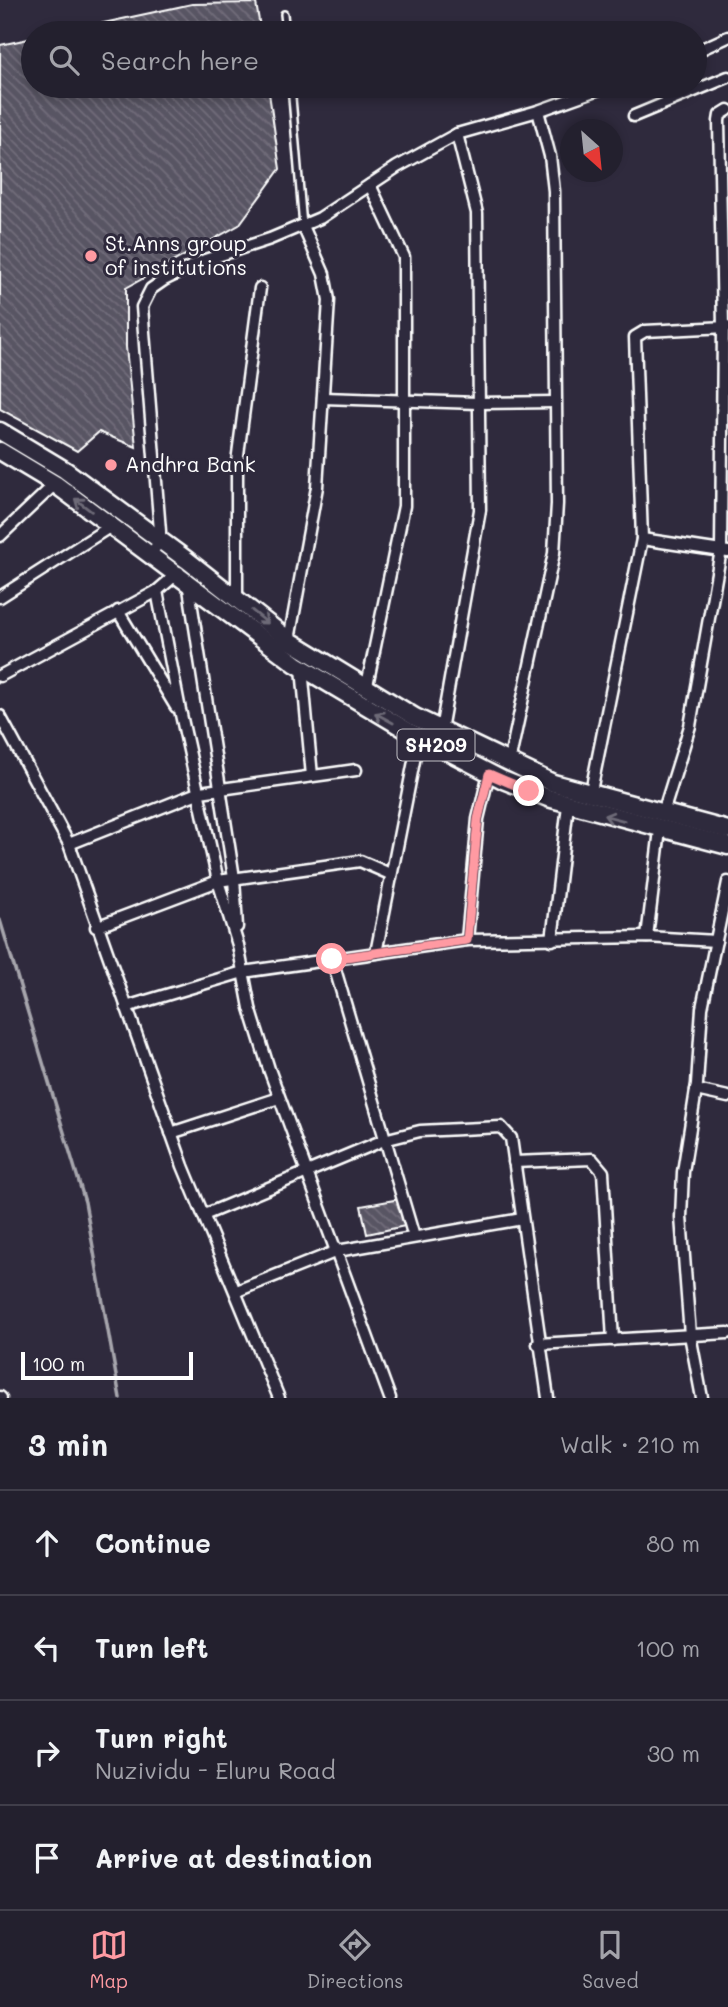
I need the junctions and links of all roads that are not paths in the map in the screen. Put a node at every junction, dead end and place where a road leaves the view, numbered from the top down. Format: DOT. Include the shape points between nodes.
graph roads {
  1 [pos="284,14"];
  2 [pos="285,21"];
  3 [pos="728,37"];
  4 [pos="707,47"];
  5 [pos="728,77"];
  6 [pos="707,86"];
  7 [pos="292,98"];
  8 [pos="574,98"];
  9 [pos="677,98"];
  10 [pos="728,110"];
  11 [pos="538,111"];
  12 [pos="634,116"];
  13 [pos="457,134"];
  14 [pos="370,185"];
  15 [pos="303,226"];
  16 [pos="260,288"];
  17 [pos="725,327"];
  18 [pos="323,398"];
  19 [pos="404,402"];
  20 [pos="555,402"];
  21 [pos="478,404"];
  22 [pos="0,431"];
  23 [pos="0,451"];
  24 [pos="55,484"];
  25 [pos="111,526"];
  26 [pos="0,536"];
  27 [pos="642,539"];
  28 [pos="155,548"];
  29 [pos="724,551"];
  30 [pos="184,571"];
  31 [pos="158,591"];
  32 [pos="0,597"];
  33 [pos="237,598"];
  34 [pos="118,611"];
  35 [pos="289,640"];
  36 [pos="302,668"];
  37 [pos="0,676"];
  38 [pos="366,690"];
  39 [pos="181,714"];
  40 [pos="0,716"];
  41 [pos="441,730"];
  42 [pos="419,736"];
  43 [pos="509,763"];
  44 [pos="356,770"];
  45 [pos="489,774"];
  46 [pos="312,776"];
  47 [pos="218,789"];
  48 [pos="200,792"];
  49 [pos="589,803"];
  50 [pos="568,805"];
  51 [pos="663,813"];
  52 [pos="660,830"];
  53 [pos="728,830"];
  54 [pos="69,844"];
  55 [pos="728,846"];
  56 [pos="390,874"];
  57 [pos="234,878"];
  58 [pos="219,881"];
  59 [pos="728,882"];
  60 [pos="96,927"];
  61 [pos="647,937"];
  62 [pos="467,940"];
  63 [pos="552,940"];
  64 [pos="716,941"];
  65 [pos="238,945"];
  66 [pos="376,953"];
  67 [pos="332,959"];
  68 [pos="243,972"];
  69 [pos="126,1007"];
  70 [pos="696,1090"];
  71 [pos="728,1097"];
  72 [pos="279,1098"];
  73 [pos="171,1133"];
  74 [pos="384,1140"];
  75 [pos="514,1161"];
  76 [pos="306,1172"];
  77 [pos="204,1215"];
  78 [pos="522,1219"];
  79 [pos="414,1237"];
  80 [pos="337,1251"];
  81 [pos="237,1291"];
  82 [pos="728,1333"];
  83 [pos="690,1335"];
  84 [pos="613,1339"];
  85 [pos="538,1343"];
  86 [pos="279,1398"];
  87 [pos="390,1398"];
  88 [pos="548,1398"];
  89 [pos="702,1398"];
  1 -- 2 [label="lane"];
  3 -- 4 [label="street"];
  5 -- 6 [label="street"];
  7 -- 15 [label="lane"];
  8 -- 11 [label="street"];
  9 -- 12 [label="street"];
  10 -- 17 [label="street" via="719,121"];
  11 -- 13 [label="street"];
  11 -- 20 [label="street" via="554,191"];
  13 -- 14 [label="street"];
  13 -- 21 [label="street" via="477,213"];
  14 -- 15 [label="street"];
  14 -- 19 [label="street" via="404,257"];
  15 -- 18 [label="street" via="324,274 329,300"];
  15 -- 28 [label="street" via="183,271 151,289 142,307"];
  16 -- 33 [label="street" via="237,462"];
  17 -- 27 [label="street" via="645,331 635,337"];
  17 -- 29 [label="street"];
  18 -- 19 [label="street"];
  18 -- 35 [label="street" via="317,487"];
  19 -- 21 [label="street"];
  19 -- 38 [label="street" via="404,506"];
  20 -- 21 [label="street"];
  20 -- 43 [label="street" via="554,554"];
  21 -- 41 [label="street" via="480,510"];
  22 -- 28 [label="main road" via="65,470"];
  23 -- 24 [label="main road"];
  25 -- 24 [label="main road, one-way"];
  24 -- 26 [label="street"];
  25 -- 28 [label="main road"];
  25 -- 32 [label="street"];
  27 -- 29 [label="street"];
  27 -- 49 [label="street"];
  28 -- 30 [label="main road"];
  29 -- 51 [label="street" via="690,726"];
  30 -- 31 [label="street"];
  30 -- 33 [label="main road, SH209"];
  30 -- 36 [label="main road, SH209"];
  30 -- 47 [label="street"];
  31 -- 34 [label="street"];
  31 -- 39 [label="street"];
  33 -- 35 [label="main road, SH209, one-way"];
  34 -- 37 [label="street"];
  34 -- 39 [label="street"];
  35 -- 38 [label="main road, SH209"];
  42 -- 36 [label="main road, SH209, one-way"];
  36 -- 46 [label="street"];
  38 -- 41 [label="main road, SH209"];
  39 -- 48 [label="street"];
  40 -- 54 [label="street"];
  41 -- 43 [label="main road, SH209"];
  42 -- 45 [label="main road, SH209"];
  42 -- 56 [label="street"];
  43 -- 49 [label="main road, SH209"];
  44 -- 46 [label="street"];
  45 -- 50 [label="main road, SH209"];
  45 -- 62 [label="street" via="478,819"];
  46 -- 47 [label="street"];
  47 -- 48 [label="street"];
  47 -- 57 [label="street"];
  48 -- 54 [label="street"];
  48 -- 58 [label="street"];
  49 -- 50 [label="main road, SH209"];
  49 -- 51 [label="main road, SH209"];
  52 -- 49 [label="main road, SH209, one-way"];
  50 -- 63 [label="street"];
  51 -- 53 [label="main road, SH209"];
  52 -- 55 [label="main road, SH209"];
  52 -- 61 [label="street"];
  54 -- 60 [label="street"];
  56 -- 57 [label="street" via="360,861"];
  56 -- 66 [label="street"];
  57 -- 58 [label="street"];
  57 -- 65 [label="street"];
  58 -- 60 [label="street"];
  58 -- 65 [label="street"];
  59 -- 64 [label="street"];
  60 -- 69 [label="street"];
  61 -- 63 [label="street"];
  61 -- 64 [label="street"];
  62 -- 63 [label="street"];
  62 -- 66 [label="street"];
  64 -- 70 [label="street" via="702,1008"];
  65 -- 68 [label="street"];
  66 -- 67 [label="street"];
  67 -- 68 [label="street"];
  67 -- 74 [label="street"];
  68 -- 69 [label="street"];
  68 -- 72 [label="street"];
  69 -- 73 [label="street"];
  70 -- 71 [label="street"];
  70 -- 83 [label="street" via="685,1146 681,1217"];
  72 -- 73 [label="street"];
  72 -- 76 [label="street"];
  73 -- 77 [label="street"];
  74 -- 75 [label="street" via="420,1131 501,1127 511,1138"];
  74 -- 76 [label="street"];
  74 -- 79 [label="street"];
  75 -- 78 [label="street"];
  75 -- 84 [label="street" via="592,1159 603,1172"];
  76 -- 77 [label="street"];
  76 -- 80 [label="street"];
  77 -- 81 [label="street"];
  78 -- 79 [label="street"];
  78 -- 85 [label="street"];
  79 -- 80 [label="street"];
  80 -- 81 [label="street"];
  80 -- 87 [label="street"];
  81 -- 86 [label="street"];
  82 -- 83 [label="street"];
  83 -- 84 [label="street"];
  83 -- 89 [label="street"];
  84 -- 85 [label="street"];
  85 -- 88 [label="street"];
}
